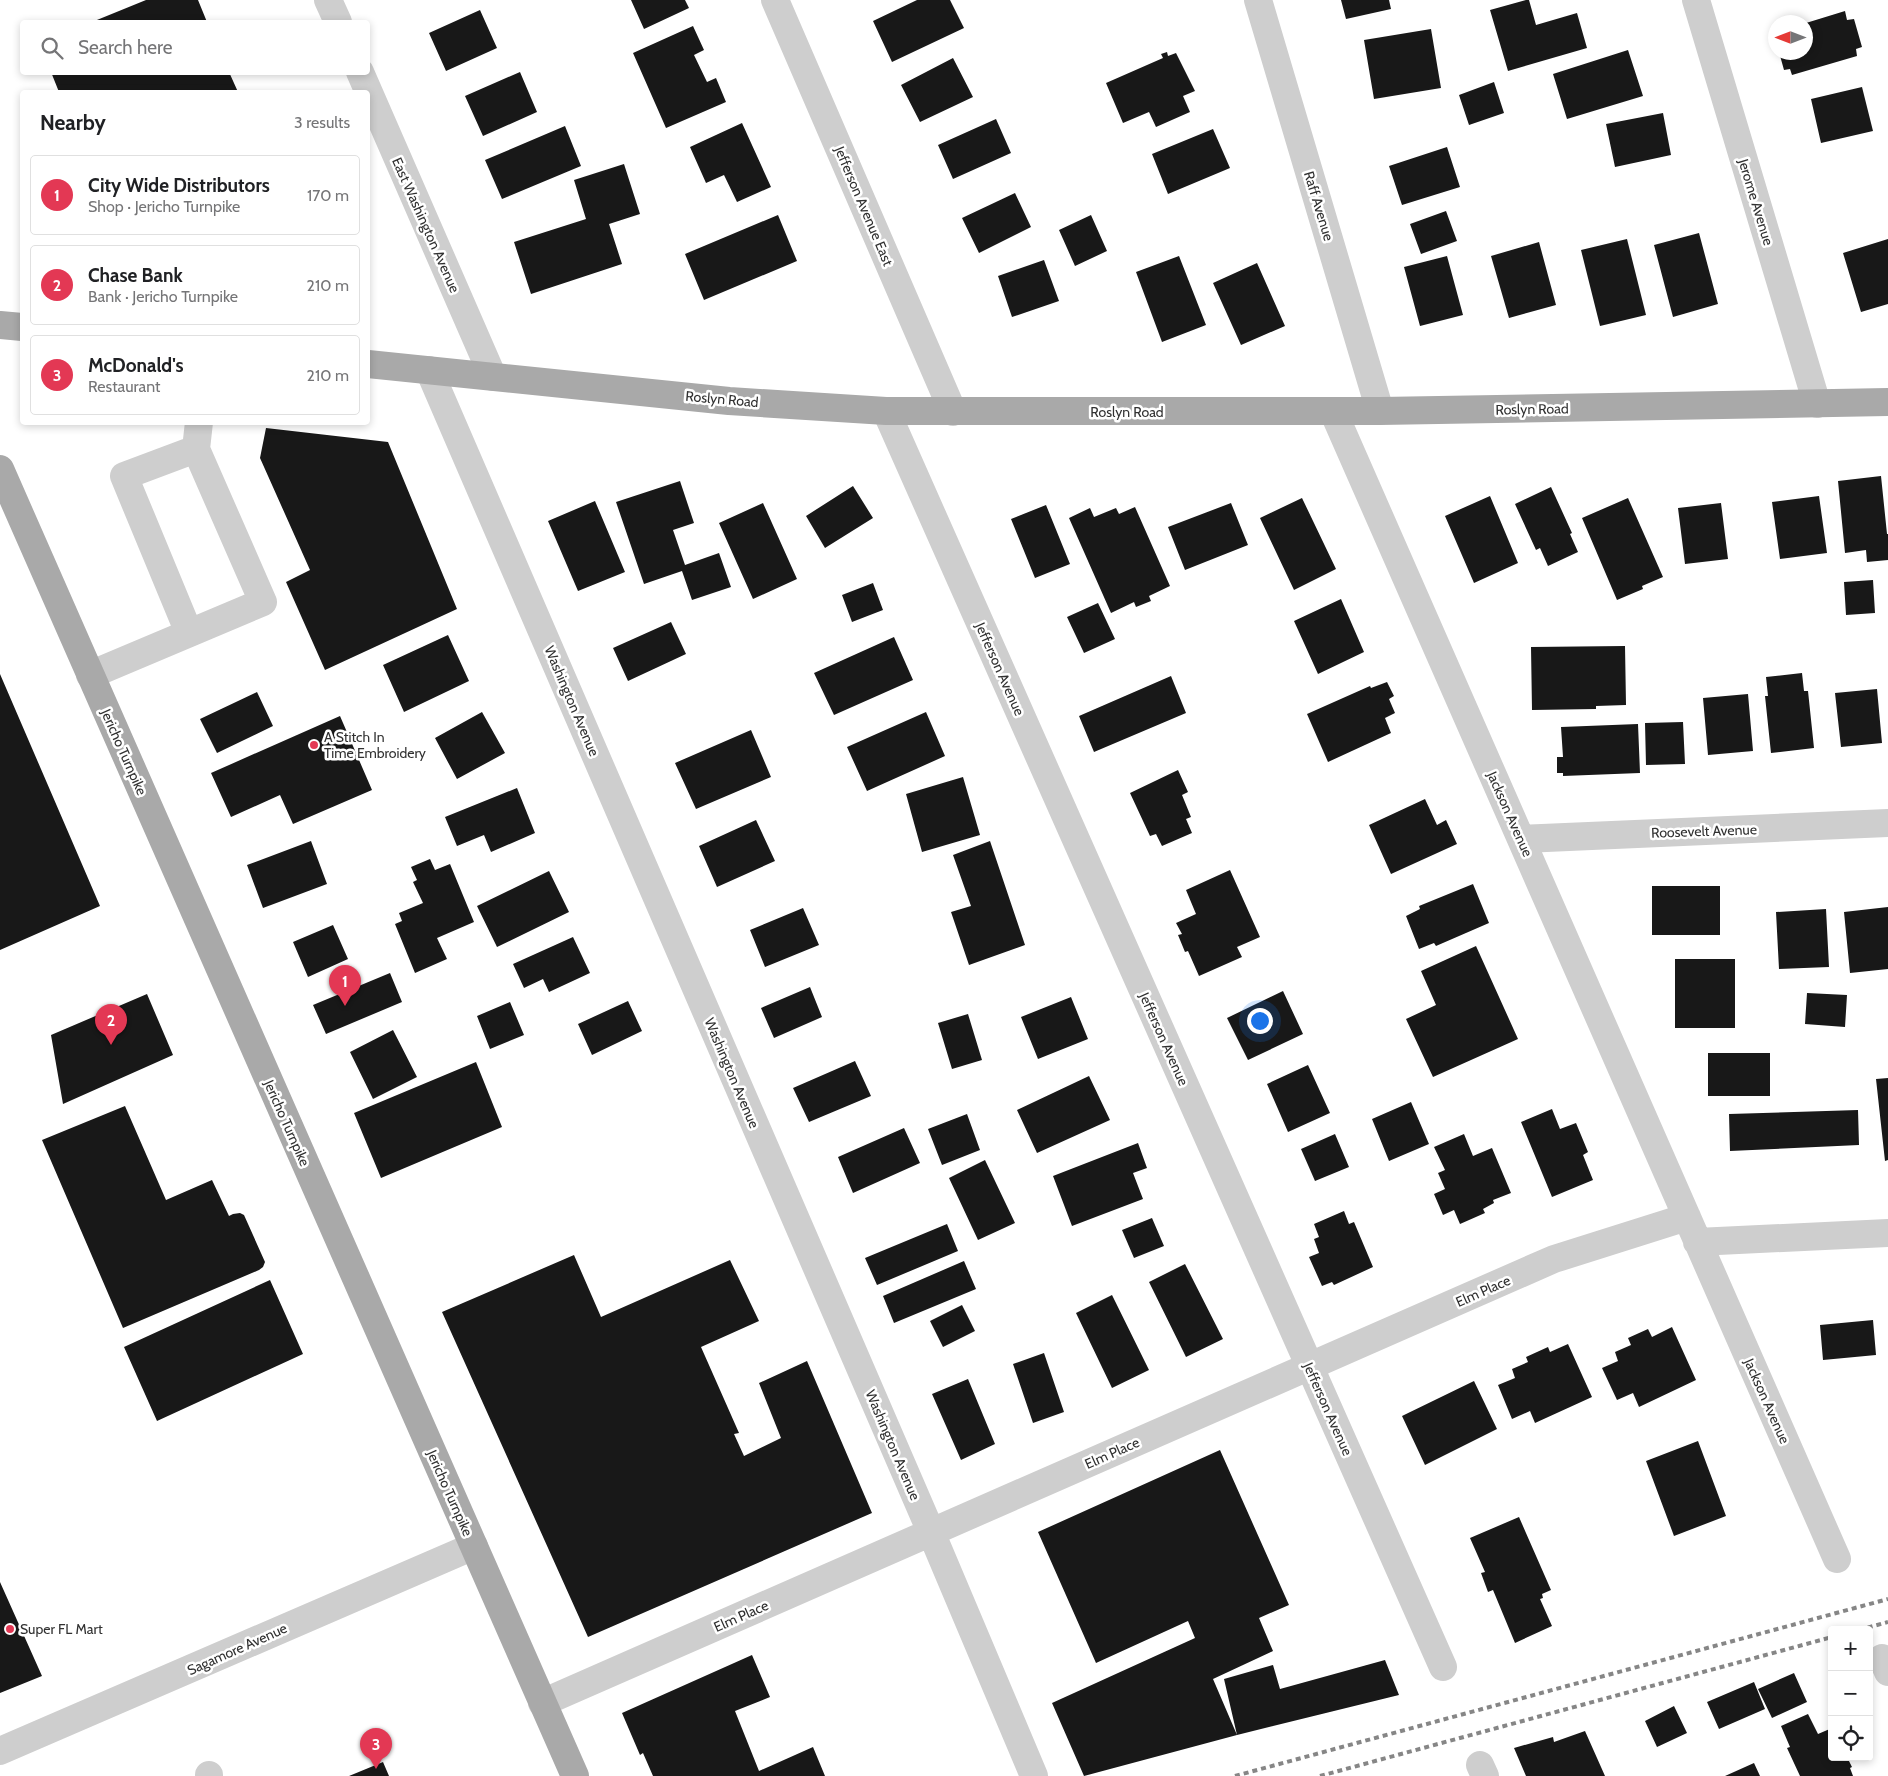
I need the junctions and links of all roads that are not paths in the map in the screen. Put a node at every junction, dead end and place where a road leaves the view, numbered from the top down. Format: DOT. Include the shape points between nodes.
graph roads {
  1 [pos="328,0"];
  2 [pos="775,0"];
  3 [pos="1258,0"];
  4 [pos="1696,0"];
  5 [pos="337,20"];
  6 [pos="361,75"];
  7 [pos="368,90"];
  8 [pos="370,95"];
  9 [pos="0,324"];
  10 [pos="20,327"];
  11 [pos="370,364"];
  12 [pos="429,370"];
  13 [pos="493,377"];
  14 [pos="1888,402"];
  15 [pos="1817,404"];
  16 [pos="886,411"];
  17 [pos="1333,411"];
  18 [pos="1380,411"];
  19 [pos="953,412"];
  20 [pos="198,436"];
  21 [pos="0,469"];
  22 [pos="189,633"];
  23 [pos="90,675"];
  24 [pos="1888,823"];
  25 [pos="1521,839"];
  26 [pos="1687,1217"];
  27 [pos="1888,1233"];
  28 [pos="1697,1242"];
  29 [pos="1310,1367"];
  30 [pos="931,1532"];
  31 [pos="474,1546"];
  32 [pos="1837,1559"];
  33 [pos="1443,1667"];
  34 [pos="542,1703"];
  35 [pos="0,1752"];
  36 [pos="575,1776"];
  37 [pos="1034,1776"];
  1 -- 5 [label="street"];
  2 -- 19 [label="street, Jefferson Avenue East"];
  3 -- 18 [label="street, Raff Avenue"];
  4 -- 15 [label="street, Jerome Avenue"];
  6 -- 7 [label="street, East Washington Avenue"];
  8 -- 13 [label="street, East Washington Avenue"];
  9 -- 10 [label="main road"];
  11 -- 12 [label="main road, Roslyn Road"];
  12 -- 13 [label="main road, Roslyn Road"];
  12 -- 30 [label="street, Washington Avenue"];
  13 -- 16 [label="main road, Roslyn Road" via="729,401"];
  14 -- 15 [label="main road, Roslyn Road"];
  15 -- 18 [label="main road, Roslyn Road"];
  16 -- 19 [label="main road, Roslyn Road"];
  16 -- 29 [label="street, Jefferson Avenue"];
  17 -- 18 [label="main road, Roslyn Road"];
  17 -- 19 [label="main road, Roslyn Road"];
  17 -- 25 [label="street, Jackson Avenue"];
  20 -- 22 [label="street" via="124,476"];
  20 -- 22 [label="street" via="263,602"];
  21 -- 23 [label="main road, Jericho Turnpike"];
  22 -- 23 [label="street"];
  23 -- 31 [label="main road, Jericho Turnpike"];
  24 -- 25 [label="street, Roosevelt Avenue"];
  25 -- 26 [label="street, Jackson Avenue"];
  26 -- 28 [label="street, Jackson Avenue"];
  26 -- 29 [label="street, Elm Place" via="1554,1259"];
  27 -- 28 [label="street"];
  28 -- 32 [label="street, Jackson Avenue"];
  29 -- 30 [label="street, Elm Place"];
  29 -- 33 [label="street, Jefferson Avenue"];
  30 -- 34 [label="street, Elm Place"];
  30 -- 37 [label="street, Washington Avenue"];
  31 -- 34 [label="main road, Jericho Turnpike"];
  31 -- 35 [label="street, Sagamore Avenue"];
  34 -- 36 [label="main road, Jericho Turnpike"];
}
